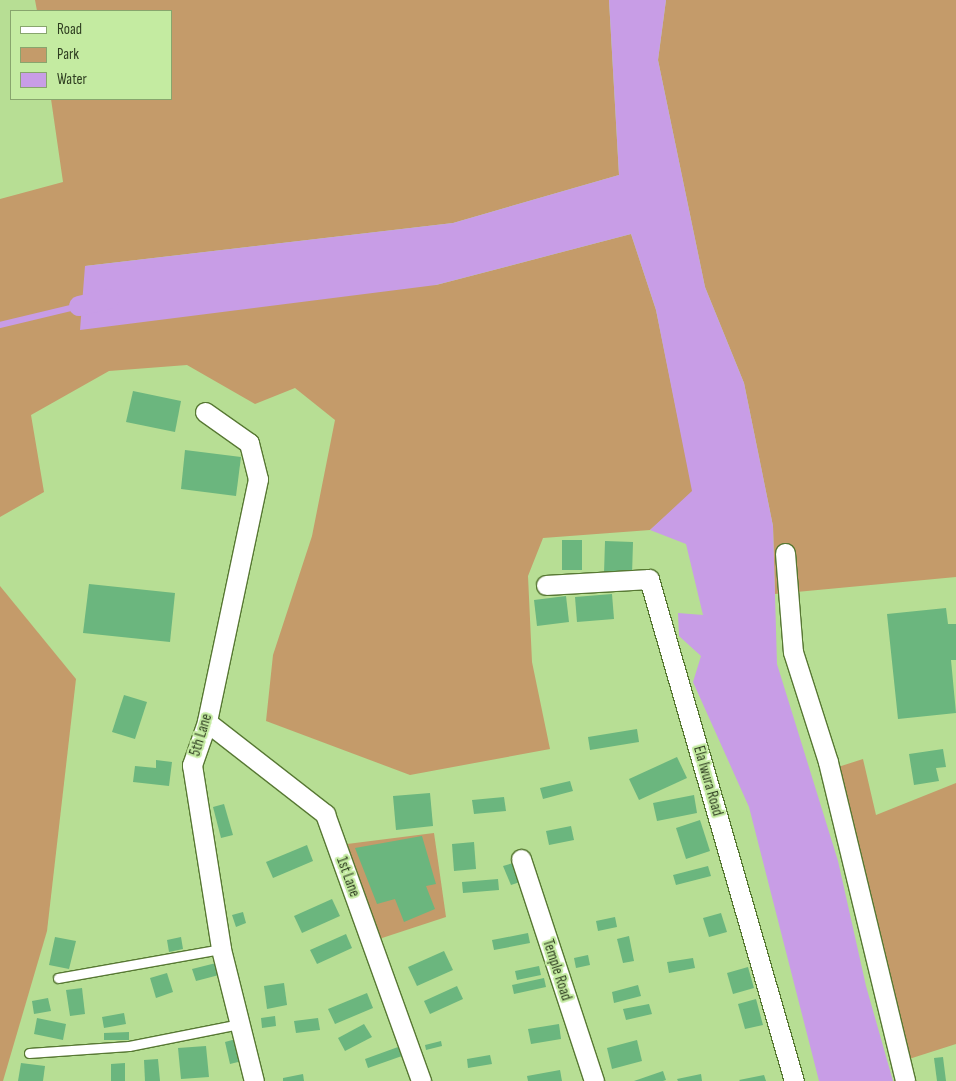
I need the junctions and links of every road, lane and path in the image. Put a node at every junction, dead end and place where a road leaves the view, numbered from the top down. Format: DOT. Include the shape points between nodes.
graph roads {
  1 [pos="205,412"];
  2 [pos="785,553"];
  3 [pos="546,585"];
  4 [pos="207,722"];
  5 [pos="521,860"];
  6 [pos="221,949"];
  7 [pos="58,978"];
  8 [pos="239,1024"];
  9 [pos="29,1053"];
  10 [pos="254,1081"];
  11 [pos="421,1081"];
  12 [pos="594,1081"];
  13 [pos="794,1081"];
  14 [pos="905,1081"];
  1 -- 4 [label="street, 5th Lane" via="249,443 258,479"];
  2 -- 14 [label="street" via="793,652 828,762"];
  3 -- 13 [label="street, Ela Iwura Road" via="649,579"];
  4 -- 6 [label="street, 5th Lane" via="192,765"];
  4 -- 11 [label="street, 1st Lane" via="325,814"];
  5 -- 12 [label="street, Temple Road"];
  6 -- 7 [label="lane"];
  6 -- 8 [label="street, 5th Lane"];
  8 -- 9 [label="lane" via="129,1046"];
  8 -- 10 [label="street, 5th Lane"];
}
